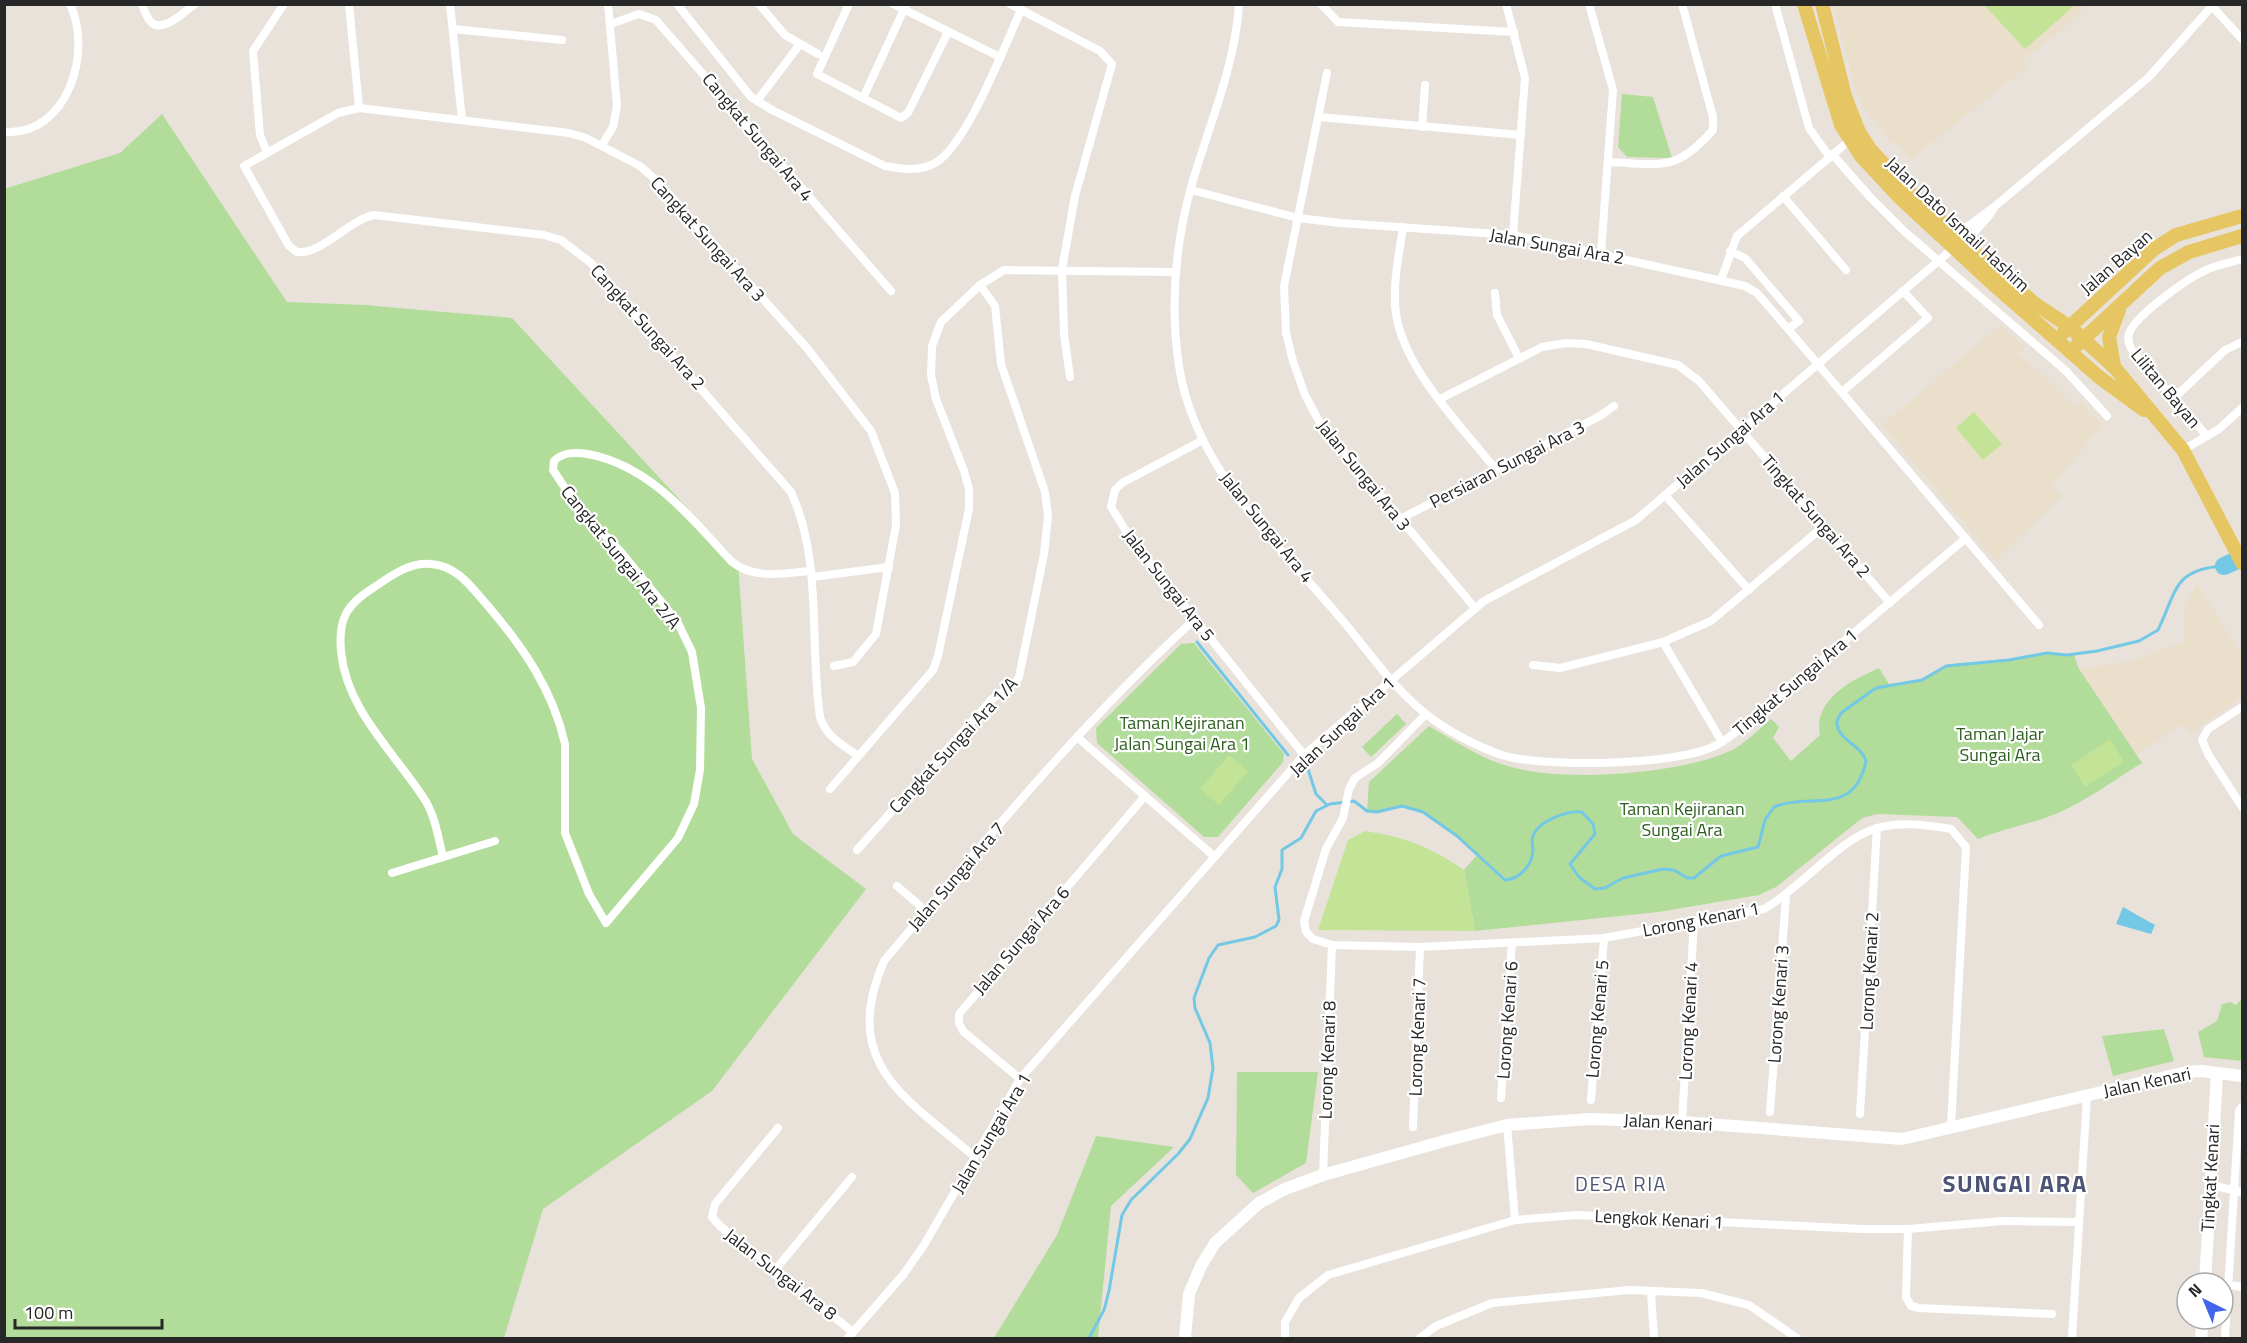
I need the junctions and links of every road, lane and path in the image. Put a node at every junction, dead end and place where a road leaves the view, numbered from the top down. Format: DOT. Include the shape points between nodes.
graph roads {
  1 [pos="70,4"];
  2 [pos="142,4"];
  3 [pos="195,4"];
  4 [pos="284,4"];
  5 [pos="349,4"];
  6 [pos="450,4"];
  7 [pos="608,4"];
  8 [pos="677,4"];
  9 [pos="759,4"];
  10 [pos="849,4"];
  11 [pos="893,4"];
  12 [pos="1010,4"];
  13 [pos="1239,4"];
  14 [pos="1321,4"];
  15 [pos="1506,4"];
  16 [pos="1589,4"];
  17 [pos="1682,4"];
  18 [pos="1775,4"];
  19 [pos="1804,4"];
  20 [pos="1822,4"];
  21 [pos="2211,5"];
  22 [pos="905,7"];
  23 [pos="1021,10"];
  24 [pos="611,24"];
  25 [pos="453,29"];
  26 [pos="948,32"];
  27 [pos="1514,32"];
  28 [pos="2242,39"];
  29 [pos="562,40"];
  30 [pos="800,44"];
  31 [pos="818,54"];
  32 [pos="1000,57"];
  33 [pos="1327,73"];
  34 [pos="1425,86"];
  35 [pos="863,98"];
  36 [pos="757,101"];
  37 [pos="359,108"];
  38 [pos="1319,117"];
  39 [pos="462,120"];
  40 [pos="1422,127"];
  41 [pos="4,132"];
  42 [pos="1521,135"];
  43 [pos="1850,140"];
  44 [pos="602,145"];
  45 [pos="267,152"];
  46 [pos="1831,155"];
  47 [pos="1608,162"];
  48 [pos="244,166"];
  49 [pos="1191,190"];
  50 [pos="1782,196"];
  51 [pos="1994,207"];
  52 [pos="2242,216"];
  53 [pos="1298,218"];
  54 [pos="1403,227"];
  55 [pos="1948,228"];
  56 [pos="1513,235"];
  57 [pos="2242,236"];
  58 [pos="1962,246"];
  59 [pos="1730,251"];
  60 [pos="1600,253"];
  61 [pos="2242,259"];
  62 [pos="1937,262"];
  63 [pos="1062,269"];
  64 [pos="1846,270"];
  65 [pos="1174,272"];
  66 [pos="1721,280"];
  67 [pos="980,285"];
  68 [pos="891,291"];
  69 [pos="1903,291"];
  70 [pos="1495,293"];
  71 [pos="2124,300"];
  72 [pos="2070,327"];
  73 [pos="1788,330"];
  74 [pos="2056,339"];
  75 [pos="2084,339"];
  76 [pos="2242,342"];
  77 [pos="2070,352"];
  78 [pos="1519,358"];
  79 [pos="1818,364"];
  80 [pos="2115,368"];
  81 [pos="1070,377"];
  82 [pos="1842,392"];
  83 [pos="2174,398"];
  84 [pos="1440,399"];
  85 [pos="1614,406"];
  86 [pos="2242,408"];
  87 [pos="2107,416"];
  88 [pos="2159,419"];
  89 [pos="1741,429"];
  90 [pos="2207,436"];
  91 [pos="1203,440"];
  92 [pos="2183,450"];
  93 [pos="1496,470"];
  94 [pos="1665,495"];
  95 [pos="1400,519"];
  96 [pos="1824,526"];
  97 [pos="1966,538"];
  98 [pos="2242,563"];
  99 [pos="889,567"];
  100 [pos="811,574"];
  101 [pos="1749,590"];
  102 [pos="1890,603"];
  103 [pos="1475,608"];
  104 [pos="1195,619"];
  105 [pos="2038,625"];
  106 [pos="1663,642"];
  107 [pos="1533,665"];
  108 [pos="834,666"];
  109 [pos="1392,679"];
  110 [pos="2242,707"];
  111 [pos="1426,714"];
  112 [pos="1077,737"];
  113 [pos="1722,742"];
  114 [pos="857,755"];
  115 [pos="1304,755"];
  116 [pos="830,789"];
  117 [pos="1145,796"];
  118 [pos="2242,807"];
  119 [pos="1877,828"];
  120 [pos="495,841"];
  121 [pos="857,850"];
  122 [pos="443,857"];
  123 [pos="1215,857"];
  124 [pos="392,873"];
  125 [pos="897,886"];
  126 [pos="1786,896"];
  127 [pos="926,910"];
  128 [pos="1694,921"];
  129 [pos="1604,938"];
  130 [pos="1512,943"];
  131 [pos="1332,945"];
  132 [pos="1420,947"];
  133 [pos="2217,1073"];
  134 [pos="2242,1076"];
  135 [pos="1020,1079"];
  136 [pos="2087,1095"];
  137 [pos="1501,1098"];
  138 [pos="1591,1100"];
  139 [pos="2242,1107"];
  140 [pos="1770,1112"];
  141 [pos="1860,1114"];
  142 [pos="1682,1122"];
  143 [pos="1507,1125"];
  144 [pos="1951,1126"];
  145 [pos="1413,1127"];
  146 [pos="777,1128"];
  147 [pos="974,1156"];
  148 [pos="1323,1175"];
  149 [pos="852,1177"];
  150 [pos="2210,1185"];
  151 [pos="2239,1191"];
  152 [pos="1515,1220"];
  153 [pos="2079,1222"];
  154 [pos="1908,1229"];
  155 [pos="775,1270"];
  156 [pos="2206,1271"];
  157 [pos="2229,1271"];
  158 [pos="1651,1291"];
  159 [pos="2052,1314"];
  160 [pos="851,1335"];
  161 [pos="1185,1338"];
  162 [pos="1285,1338"];
  163 [pos="1420,1338"];
  164 [pos="1654,1338"];
  165 [pos="1797,1338"];
  166 [pos="2072,1338"];
  1 -- 41 [label="street" via="79,52 73,85 60,105 38,124"];
  2 -- 3 [label="street" via="152,23 158,26"];
  4 -- 45 [label="street" via="253,51 260,135"];
  5 -- 37 [label="street"];
  6 -- 25 [label="street"];
  7 -- 24 [label="street"];
  8 -- 36 [label="street" via="687,21"];
  9 -- 30 [label="street" via="775,25"];
  10 -- 35 [label="street" via="817,74"];
  11 -- 22 [label="street"];
  12 -- 23 [label="street"];
  13 -- 49 [label="street, Jalan Sungai Ara 4" via="1237,39"];
  14 -- 27 [label="street" via="1338,22"];
  15 -- 27 [label="street"];
  16 -- 47 [label="street" via="1613,90"];
  17 -- 47 [label="street" via="1713,117 1713,130 1686,157 1675,162"];
  18 -- 46 [label="street" via="1809,128"];
  19 -- 43 [label="main road, Jalan Dato Ismail Hashim" via="1840,125"];
  20 -- 55 [label="main road, Jalan Dato Ismail Hashim" via="1831,51 1859,132 1900,183"];
  21 -- 28 [label="street"];
  21 -- 51 [label="street" via="2149,77"];
  22 -- 26 [label="street"];
  22 -- 35 [label="street"];
  23 -- 32 [label="street"];
  23 -- 63 [label="street" via="1100,51 1112,64 1075,196"];
  24 -- 44 [label="street" via="616,115 614,127"];
  24 -- 68 [label="street, Cangkat Sungai Ara 4" via="639,14 656,20"];
  25 -- 29 [label="street"];
  25 -- 39 [label="street"];
  26 -- 32 [label="street"];
  26 -- 35 [label="street" via="905,117"];
  27 -- 42 [label="street" via="1525,78"];
  30 -- 31 [label="street"];
  30 -- 36 [label="street"];
  32 -- 36 [label="street" via="956,146 935,164 917,169 885,166"];
  33 -- 38 [label="street, Jalan Sungai Ara 3"];
  34 -- 40 [label="street"];
  37 -- 39 [label="street, Cangkat Sungai Ara 3"];
  37 -- 45 [label="street, Cangkat Sungai Ara 3" via="338,113"];
  38 -- 40 [label="street"];
  38 -- 53 [label="street, Jalan Sungai Ara 3"];
  39 -- 44 [label="street, Cangkat Sungai Ara 3" via="569,133"];
  40 -- 42 [label="street"];
  42 -- 56 [label="street"];
  43 -- 46 [label="street"];
  43 -- 58 [label="main road, Jalan Dato Ismail Hashim" via="1898,196"];
  44 -- 99 [label="street, Cangkat Sungai Ara 3" via="640,166 657,181 807,348 871,431 895,493 896,525"];
  45 -- 48 [label="street, Cangkat Sungai Ara 3"];
  46 -- 50 [label="street"];
  46 -- 62 [label="street"];
  47 -- 60 [label="street"];
  48 -- 100 [label="street, Cangkat Sungai Ara 2" via="289,246 297,252 312,250 374,215 544,235 578,251 618,290 791,492 803,519"];
  49 -- 53 [label="street, Jalan Sungai Ara 2"];
  49 -- 65 [label="street, Jalan Sungai Ara 4"];
  50 -- 59 [label="street" via="1737,236"];
  50 -- 64 [label="street"];
  51 -- 55 [label="street" via="1967,227"];
  51 -- 58 [label="street"];
  52 -- 72 [label="main road, Jalan Bayan" via="2176,235 2154,249"];
  53 -- 54 [label="street, Jalan Sungai Ara 2"];
  53 -- 95 [label="street, Jalan Sungai Ara 3" via="1284,286 1286,333 1293,361 1320,423"];
  54 -- 56 [label="street, Jalan Sungai Ara 2"];
  54 -- 84 [label="street" via="1395,286 1402,342"];
  55 -- 58 [label="main road, Jalan Dato Ismail Hashim"];
  56 -- 60 [label="street, Jalan Sungai Ara 2"];
  57 -- 71 [label="main road, Jalan Bayan" via="2174,259"];
  58 -- 62 [label="street, Jalan Sungai Ara 1"];
  58 -- 72 [label="main road, Jalan Dato Ismail Hashim"];
  58 -- 74 [label="main road, Jalan Dato Ismail Hashim"];
  59 -- 66 [label="street"];
  59 -- 73 [label="street" via="1745,258 1799,321"];
  60 -- 66 [label="street, Jalan Sungai Ara 2"];
  61 -- 83 [label="street, Lilitan Bayan" via="2197,275 2164,298 2129,334 2133,352"];
  62 -- 69 [label="street, Jalan Sungai Ara 1"];
  62 -- 87 [label="street" via="2066,372"];
  63 -- 65 [label="street"];
  63 -- 67 [label="street" via="1004,270"];
  63 -- 81 [label="street"];
  65 -- 91 [label="street, Jalan Sungai Ara 4" via="1179,367"];
  66 -- 73 [label="street, Jalan Sungai Ara 2" via="1757,293"];
  67 -- 114 [label="street" via="941,322 932,346 931,375 936,399 969,489 969,509 938,656 933,670"];
  67 -- 121 [label="street, Cangkat Sungai Ara 1/A" via="995,306 1001,364 1045,492 1048,516 1019,677 992,699"];
  69 -- 79 [label="street, Jalan Sungai Ara 1"];
  69 -- 82 [label="street" via="1928,318"];
  70 -- 78 [label="street" via="1497,315"];
  71 -- 75 [label="main road, Jalan Bayan"];
  71 -- 80 [label="main road" via="2109,337"];
  72 -- 74 [label="main road, Jalan Bayan"];
  72 -- 75 [label="main road, Jalan Dato Ismail Hashim"];
  73 -- 79 [label="street, Jalan Sungai Ara 2"];
  74 -- 77 [label="main road, Jalan Dato Ismail Hashim"];
  75 -- 77 [label="main road, Jalan Bayan"];
  75 -- 80 [label="main road, Jalan Dato Ismail Hashim"];
  76 -- 83 [label="street" via="2225,350"];
  77 -- 88 [label="main road, Jalan Dato Ismail Hashim"];
  78 -- 84 [label="street, Tingkat Sungai Ara 2"];
  78 -- 89 [label="street, Tingkat Sungai Ara 2" via="1542,347 1566,343 1678,365 1699,381"];
  79 -- 82 [label="street"];
  79 -- 89 [label="street, Jalan Sungai Ara 1"];
  80 -- 88 [label="main road, Jalan Dato Ismail Hashim"];
  82 -- 97 [label="street"];
  83 -- 90 [label="street, Lilitan Bayan"];
  84 -- 93 [label="street"];
  85 -- 93 [label="street, Persiaran Sungai Ara 3"];
  86 -- 90 [label="street, Lilitan Bayan"];
  88 -- 92 [label="main road, Jalan Dato Ismail Hashim"];
  89 -- 94 [label="street, Jalan Sungai Ara 1"];
  89 -- 96 [label="street, Tingkat Sungai Ara 2"];
  90 -- 92 [label="street, Lilitan Bayan"];
  91 -- 104 [label="street, Jalan Sungai Ara 5" via="1122,483 1115,490 1110,507"];
  91 -- 109 [label="street, Jalan Sungai Ara 4" via="1232,489"];
  92 -- 98 [label="main road, Jalan Dato Ismail Hashim"];
  93 -- 95 [label="street, Persiaran Sungai Ara 3"];
  94 -- 101 [label="street"];
  94 -- 103 [label="street, Jalan Sungai Ara 1" via="1628,525"];
  95 -- 103 [label="street, Jalan Sungai Ara 3"];
  96 -- 101 [label="street"];
  96 -- 102 [label="street, Tingkat Sungai Ara 2"];
  97 -- 102 [label="street, Tingkat Sungai Ara 1"];
  97 -- 105 [label="street"];
  99 -- 100 [label="street"];
  99 -- 108 [label="street, Cangkat Sungai Ara 3" via="876,634 853,662"];
  100 -- 114 [label="street, Cangkat Sungai Ara 2" via="820,717 827,732"];
  100 -- 122 [label="street, Cangkat Sungai Ara 2/A" via="746,572 676,502 633,471 582,453 567,453 554,461 553,470 577,506 621,552 677,621 692,652 700,708 700,770 694,804 678,838 606,923 589,894 565,833 565,744 545,688 521,644 464,577 434,564 401,570 355,599 346,609 341,651 358,704 388,752 424,798"];
  101 -- 106 [label="street" via="1711,621"];
  102 -- 113 [label="street, Tingkat Sungai Ara 1"];
  103 -- 109 [label="street, Jalan Sungai Ara 1"];
  104 -- 112 [label="street, Jalan Sungai Ara 7"];
  104 -- 115 [label="street, Jalan Sungai Ara 5"];
  106 -- 107 [label="street" via="1560,668"];
  106 -- 113 [label="street"];
  109 -- 111 [label="street, Tingkat Sungai Ara 1"];
  109 -- 115 [label="street, Jalan Sungai Ara 1"];
  110 -- 118 [label="street" via="2208,729 2202,740"];
  111 -- 113 [label="street, Tingkat Sungai Ara 1" via="1494,753 1533,760 1655,759 1695,753"];
  111 -- 131 [label="street, Lorong Kenari 1" via="1378,763 1355,778 1349,789 1346,810 1326,849 1304,921 1306,932 1313,939"];
  112 -- 117 [label="street"];
  112 -- 127 [label="street, Jalan Sungai Ara 7"];
  114 -- 116 [label="street"];
  115 -- 123 [label="street, Jalan Sungai Ara 1"];
  117 -- 123 [label="street"];
  117 -- 135 [label="street, Jalan Sungai Ara 6" via="959,1014 963,1031"];
  119 -- 126 [label="street, Lorong Kenari 1" via="1856,837"];
  119 -- 141 [label="street, Lorong Kenari 2"];
  119 -- 144 [label="street, Lorong Kenari 1" via="1912,823 1951,829 1966,847"];
  120 -- 122 [label="street"];
  122 -- 124 [label="street"];
  123 -- 135 [label="street, Jalan Sungai Ara 1"];
  125 -- 127 [label="street"];
  126 -- 128 [label="street, Lorong Kenari 1" via="1764,909"];
  126 -- 140 [label="street, Lorong Kenari 3"];
  127 -- 147 [label="street, Jalan Sungai Ara 7" via="884,961 874,984 869,1028 879,1064 890,1082"];
  128 -- 129 [label="street, Lorong Kenari 1"];
  128 -- 142 [label="street, Lorong Kenari 4"];
  129 -- 130 [label="street, Lorong Kenari 1"];
  129 -- 138 [label="street, Lorong Kenari 5"];
  130 -- 132 [label="street, Lorong Kenari 1"];
  130 -- 137 [label="street, Lorong Kenari 6"];
  131 -- 132 [label="street, Lorong Kenari 1"];
  131 -- 148 [label="street, Lorong Kenari 8"];
  132 -- 145 [label="street, Lorong Kenari 7"];
  133 -- 134 [label="street, Jalan Kenari"];
  133 -- 136 [label="street, Jalan Kenari" via="2187,1072"];
  133 -- 150 [label="street, Tingkat Kenari"];
  135 -- 147 [label="street, Jalan Sungai Ara 1"];
  136 -- 144 [label="street, Jalan Kenari"];
  136 -- 153 [label="street"];
  139 -- 151 [label="street"];
  142 -- 143 [label="street, Jalan Kenari" via="1590,1119"];
  142 -- 144 [label="street, Jalan Kenari" via="1902,1138"];
  143 -- 148 [label="street, Jalan Kenari"];
  143 -- 152 [label="street"];
  146 -- 155 [label="street, Jalan Sungai Ara 8" via="716,1204 712,1217"];
  147 -- 160 [label="street, Jalan Sungai Ara 1" via="924,1245"];
  148 -- 161 [label="street, Jalan Kenari" via="1258,1203 1215,1243 1189,1294"];
  149 -- 155 [label="street"];
  150 -- 151 [label="street"];
  150 -- 156 [label="street, Tingkat Kenari"];
  151 -- 157 [label="street"];
  152 -- 154 [label="street, Lengkok Kenari 1" via="1577,1215"];
  152 -- 162 [label="street, Lengkok Kenari 1" via="1328,1275 1299,1298 1285,1322"];
  153 -- 154 [label="street, Lengkok Kenari 1" via="2004,1221"];
  153 -- 166 [label="street"];
  154 -- 159 [label="street" via="1906,1297 1911,1306"];
  155 -- 160 [label="street, Jalan Sungai Ara 8"];
  158 -- 163 [label="street" via="1502,1301 1436,1326"];
  158 -- 164 [label="street"];
  158 -- 165 [label="street" via="1701,1293 1749,1305"];
}
